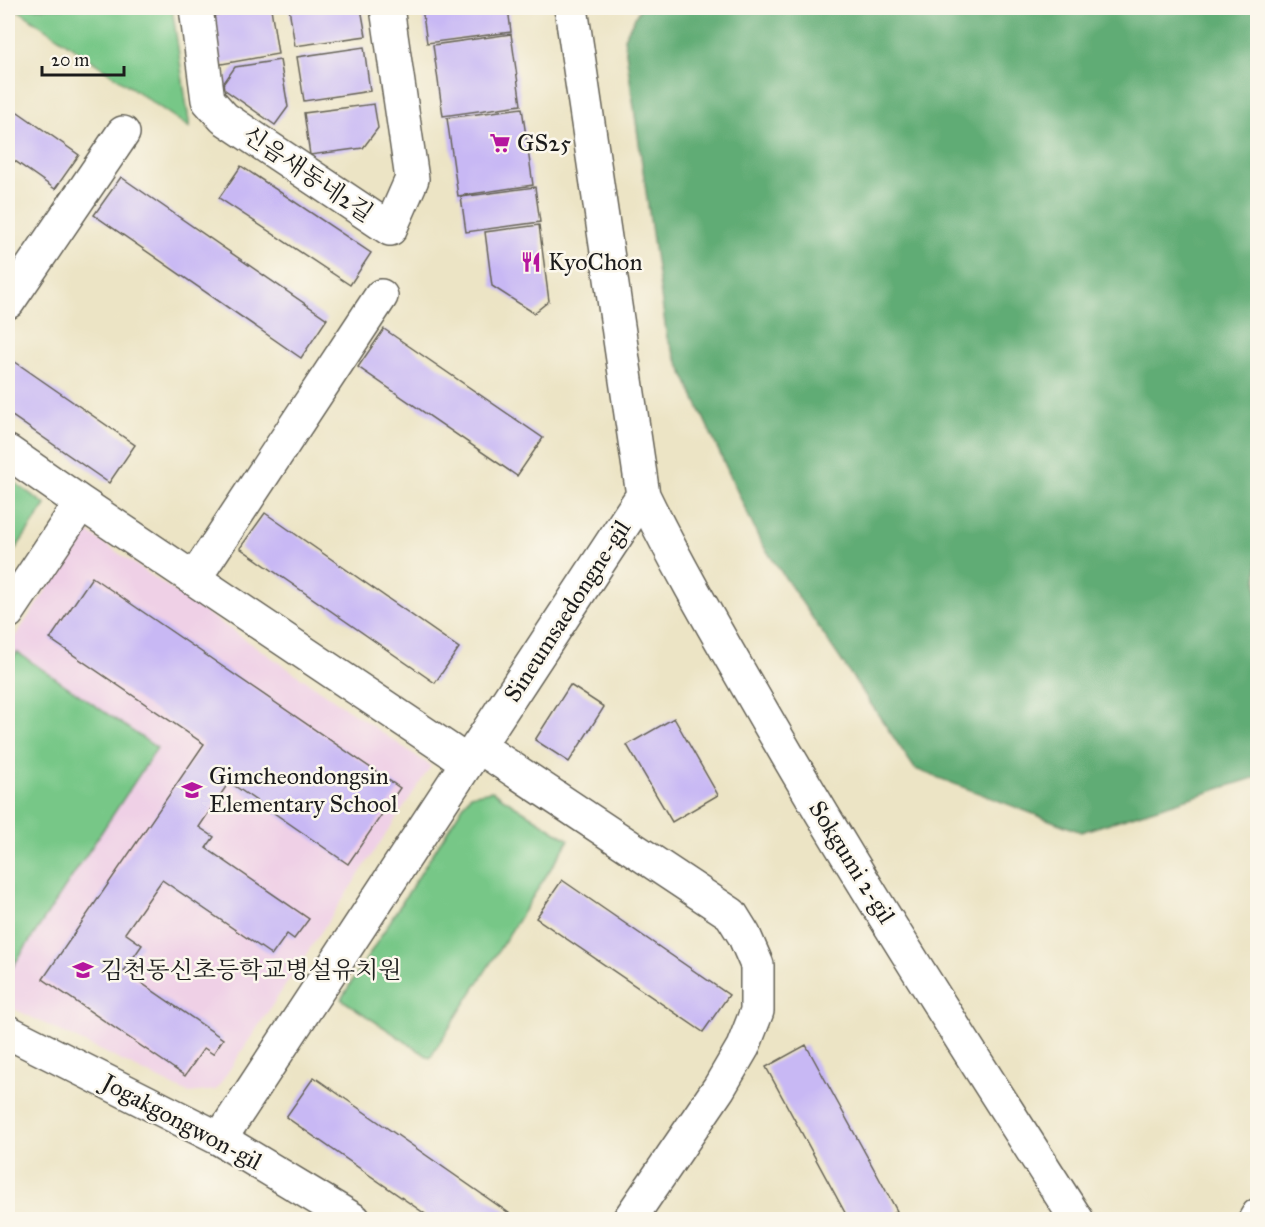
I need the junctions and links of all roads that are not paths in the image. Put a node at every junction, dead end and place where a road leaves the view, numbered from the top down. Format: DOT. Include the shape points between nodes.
graph roads {
  1 [pos="196,8"];
  2 [pos="387,8"];
  3 [pos="571,8"];
  4 [pos="123,133"];
  5 [pos="381,296"];
  6 [pos="8,302"];
  7 [pos="8,452"];
  8 [pos="644,495"];
  9 [pos="81,503"];
  10 [pos="194,579"];
  11 [pos="8,612"];
  12 [pos="473,754"];
  13 [pos="8,1032"];
  14 [pos="220,1139"];
  15 [pos="1257,1215"];
  16 [pos="354,1220"];
  17 [pos="628,1220"];
  18 [pos="1077,1220"];
  19 [pos="1255,1220"];
  1 -- 2 [label="street, 신음새동네2길" via="208,100 224,118 390,229 412,179"];
  3 -- 8 [label="street, Sineumsaedongne-gil"];
  4 -- 6 [label="street"];
  5 -- 10 [label="street"];
  7 -- 9 [label="street"];
  8 -- 12 [label="street, Sineumsaedongne-gil"];
  8 -- 18 [label="street, Sokgumi 2-gil" via="671,551 798,774"];
  9 -- 10 [label="street"];
  9 -- 11 [label="street"];
  10 -- 12 [label="street"];
  12 -- 14 [label="street, Sineumsaedongne-gil"];
  12 -- 17 [label="street" via="731,914 757,964 757,1011 743,1047"];
  13 -- 14 [label="street, Jogakgongwon-gil"];
  14 -- 16 [label="street, Jogakgongwon-gil"];
  15 -- 19 [label="street"];
}
